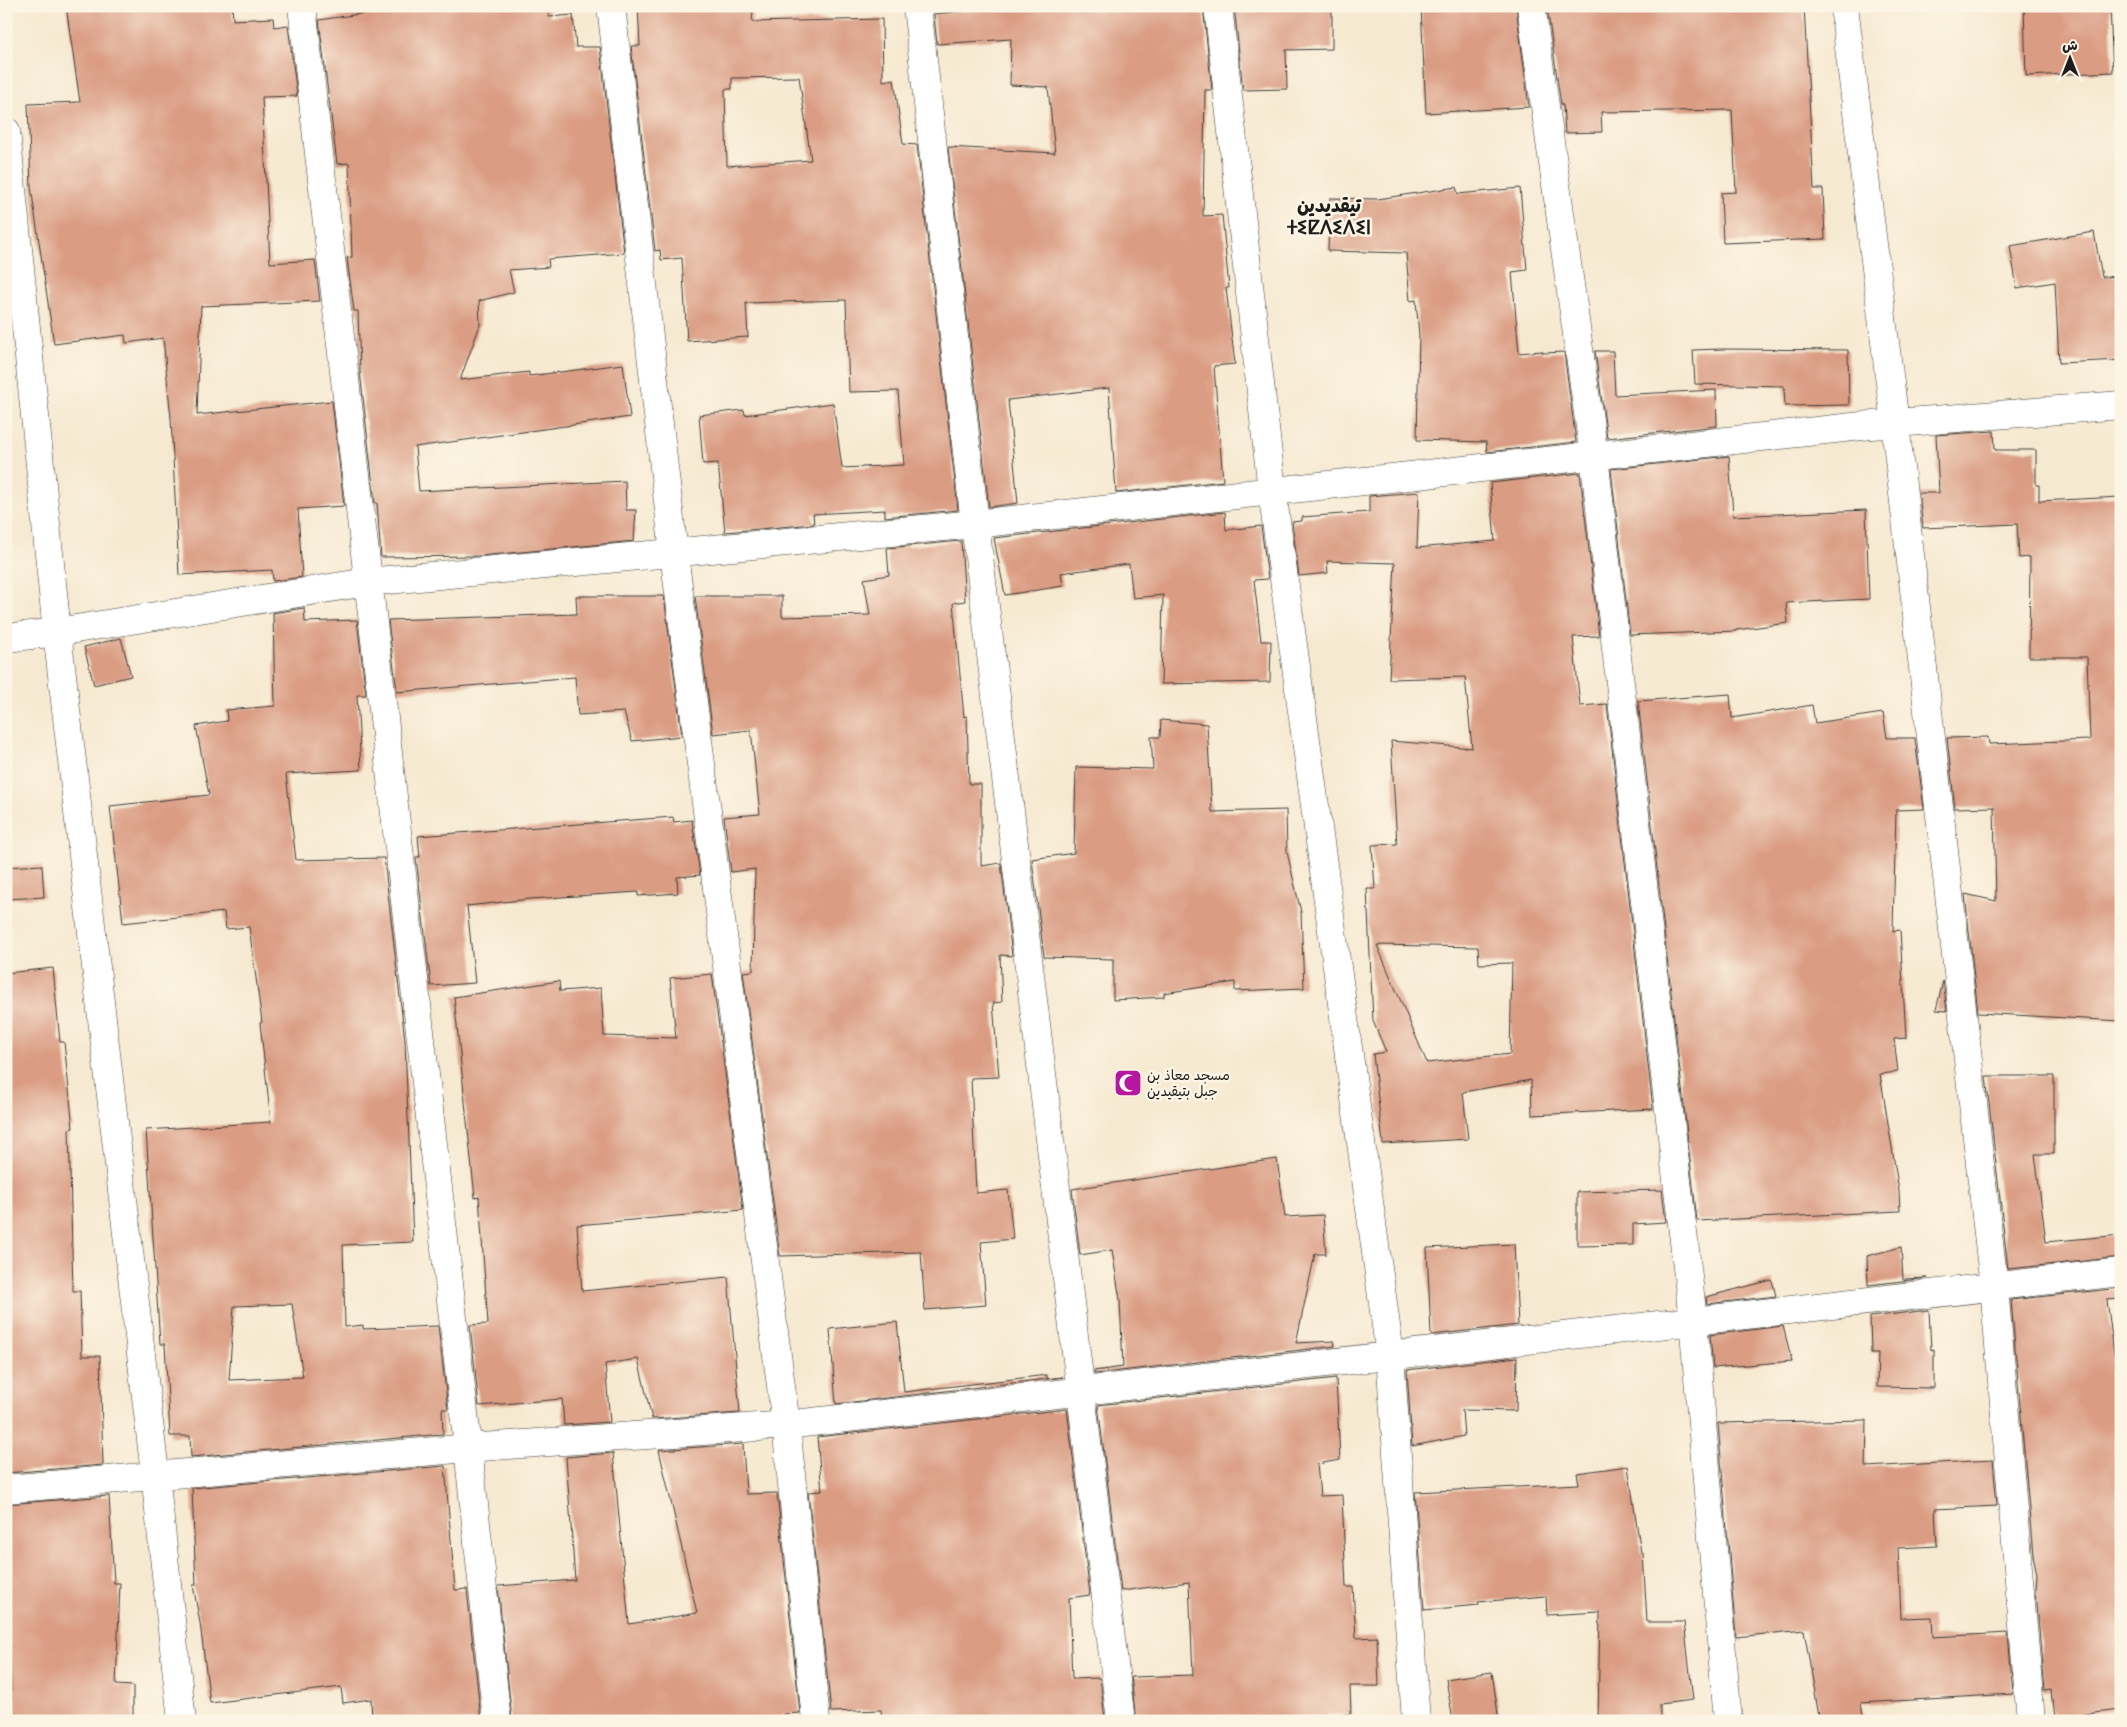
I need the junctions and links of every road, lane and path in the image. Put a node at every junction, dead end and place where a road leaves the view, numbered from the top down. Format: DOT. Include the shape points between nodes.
graph roads {
  1 [pos="302,6"];
  2 [pos="611,6"];
  3 [pos="917,6"];
  4 [pos="1218,6"];
  5 [pos="1532,6"];
  6 [pos="1844,6"];
  7 [pos="6,131"];
  8 [pos="2121,405"];
  9 [pos="1895,424"];
  10 [pos="1594,456"];
  11 [pos="1272,491"];
  12 [pos="975,524"];
  13 [pos="674,554"];
  14 [pos="367,582"];
  15 [pos="57,632"];
  16 [pos="6,638"];
  17 [pos="2121,1272"];
  18 [pos="1994,1286"];
  19 [pos="1693,1320"];
  20 [pos="1390,1355"];
  21 [pos="1080,1391"];
  22 [pos="786,1424"];
  23 [pos="468,1448"];
  24 [pos="155,1474"];
  25 [pos="6,1489"];
  26 [pos="182,1721"];
  27 [pos="497,1721"];
  28 [pos="816,1721"];
  29 [pos="1121,1721"];
  30 [pos="1416,1721"];
  31 [pos="1728,1721"];
  32 [pos="2031,1721"];
  1 -- 14 [label="street"];
  2 -- 13 [label="street"];
  3 -- 12 [label="street"];
  4 -- 11 [label="street"];
  5 -- 10 [label="street"];
  6 -- 9 [label="street"];
  7 -- 15 [label="street"];
  8 -- 9 [label="street"];
  9 -- 10 [label="street"];
  9 -- 18 [label="street"];
  10 -- 11 [label="street"];
  10 -- 19 [label="street"];
  11 -- 12 [label="street"];
  11 -- 20 [label="street"];
  12 -- 13 [label="street"];
  12 -- 21 [label="street"];
  13 -- 14 [label="street"];
  13 -- 22 [label="street"];
  14 -- 15 [label="street"];
  14 -- 23 [label="street"];
  15 -- 16 [label="street"];
  15 -- 24 [label="street"];
  17 -- 18 [label="street"];
  18 -- 19 [label="street"];
  18 -- 32 [label="street"];
  19 -- 20 [label="street"];
  19 -- 31 [label="street"];
  20 -- 21 [label="street"];
  20 -- 30 [label="street"];
  21 -- 22 [label="street"];
  21 -- 29 [label="street"];
  22 -- 23 [label="street"];
  22 -- 28 [label="street"];
  23 -- 24 [label="street"];
  23 -- 27 [label="street"];
  24 -- 25 [label="street"];
  24 -- 26 [label="street"];
}
